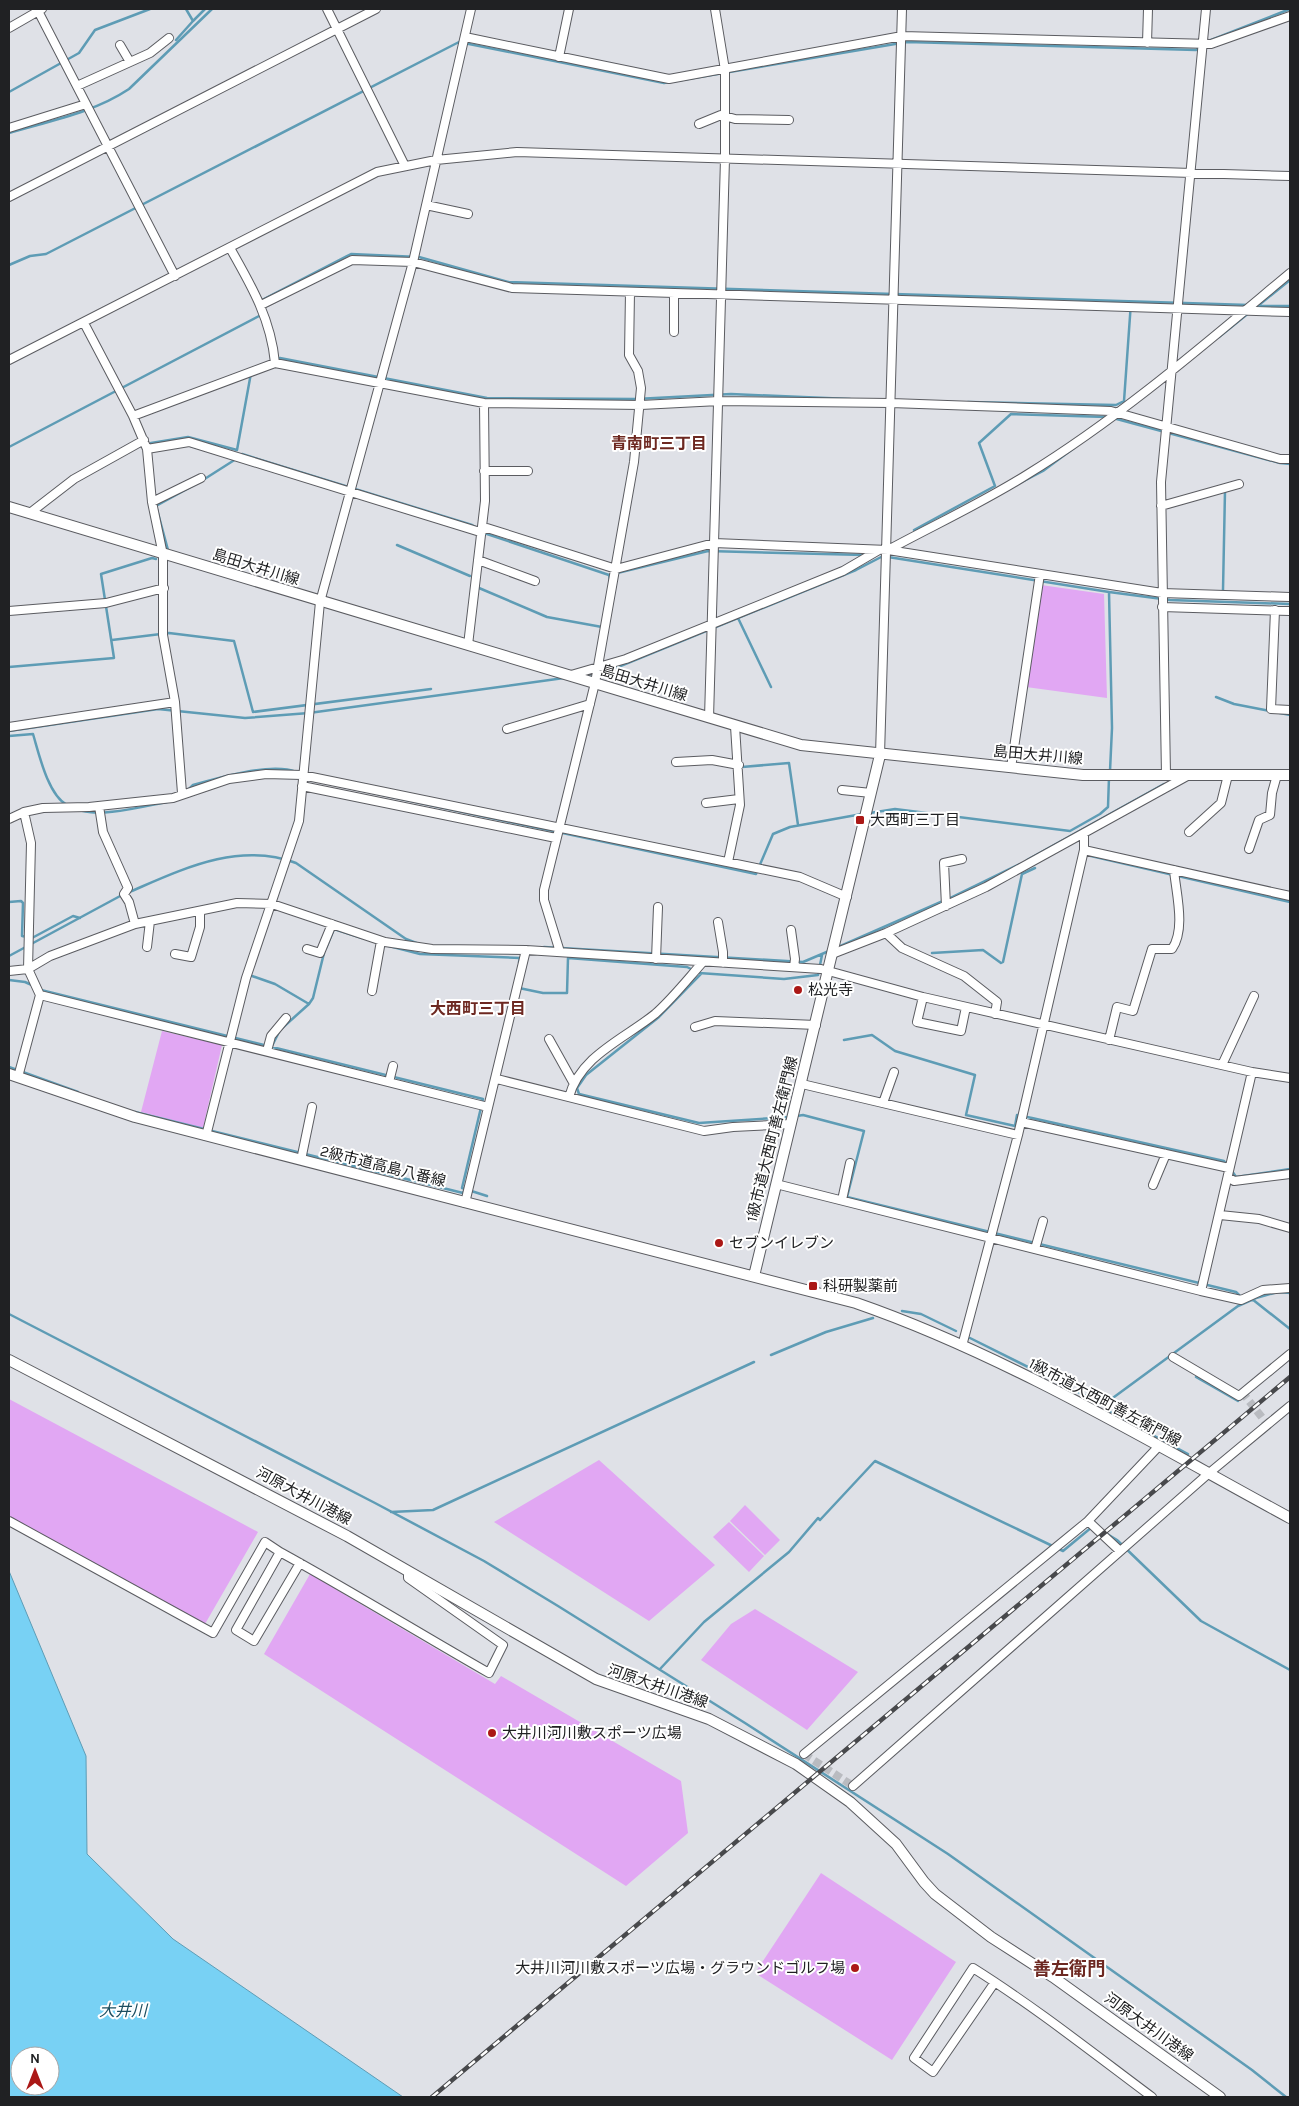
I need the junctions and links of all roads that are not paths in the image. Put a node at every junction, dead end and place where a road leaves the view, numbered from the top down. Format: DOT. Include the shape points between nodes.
graph roads {
  1 [pos="39,9"];
  2 [pos="327,9"];
  3 [pos="376,9"];
  4 [pos="471,9"];
  5 [pos="569,9"];
  6 [pos="715,9"];
  7 [pos="902,9"];
  8 [pos="1148,9"];
  9 [pos="1206,9"];
  10 [pos="1290,16"];
  11 [pos="9,28"];
  12 [pos="336,30"];
  13 [pos="902,36"];
  14 [pos="464,37"];
  15 [pos="168,38"];
  16 [pos="1147,43"];
  17 [pos="120,45"];
  18 [pos="1203,45"];
  19 [pos="559,57"];
  20 [pos="130,62"];
  21 [pos="724,70"];
  22 [pos="77,86"];
  23 [pos="86,104"];
  24 [pos="725,117"];
  25 [pos="789,120"];
  26 [pos="699,124"];
  27 [pos="9,128"];
  28 [pos="108,145"];
  29 [pos="725,159"];
  30 [pos="436,160"];
  31 [pos="898,164"];
  32 [pos="405,166"];
  33 [pos="1190,173"];
  34 [pos="1290,176"];
  35 [pos="9,197"];
  36 [pos="426,205"];
  37 [pos="468,214"];
  38 [pos="230,248"];
  39 [pos="413,262"];
  40 [pos="1290,272"];
  41 [pos="175,276"];
  42 [pos="630,292"];
  43 [pos="674,293"];
  44 [pos="720,294"];
  45 [pos="895,299"];
  46 [pos="261,305"];
  47 [pos="1178,308"];
  48 [pos="1246,310"];
  49 [pos="1290,312"];
  50 [pos="84,323"];
  51 [pos="674,332"];
  52 [pos="9,360"];
  53 [pos="275,363"];
  54 [pos="1172,370"];
  55 [pos="380,383"];
  56 [pos="719,401"];
  57 [pos="891,403"];
  58 [pos="484,404"];
  59 [pos="640,405"];
  60 [pos="1118,412"];
  61 [pos="133,416"];
  62 [pos="1166,426"];
  63 [pos="144,440"];
  64 [pos="147,449"];
  65 [pos="1290,460"];
  66 [pos="484,471"];
  67 [pos="528,471"];
  68 [pos="201,478"];
  69 [pos="1239,484"];
  70 [pos="350,491"];
  71 [pos="152,502"];
  72 [pos="1161,506"];
  73 [pos="9,507"];
  74 [pos="30,513"];
  75 [pos="480,532"];
  76 [pos="714,543"];
  77 [pos="884,550"];
  78 [pos="163,554"];
  79 [pos="478,560"];
  80 [pos="616,569"];
  81 [pos="1040,574"];
  82 [pos="535,581"];
  83 [pos="164,588"];
  84 [pos="1162,593"];
  85 [pos="1290,596"];
  86 [pos="320,602"];
  87 [pos="1162,607"];
  88 [pos="1274,610"];
  89 [pos="9,611"];
  90 [pos="1290,611"];
  91 [pos="712,624"];
  92 [pos="468,645"];
  93 [pos="598,668"];
  94 [pos="569,676"];
  95 [pos="595,684"];
  96 [pos="175,702"];
  97 [pos="590,704"];
  98 [pos="1290,710"];
  99 [pos="709,718"];
  100 [pos="735,726"];
  101 [pos="9,727"];
  102 [pos="507,729"];
  103 [pos="880,755"];
  104 [pos="676,762"];
  105 [pos="739,765"];
  106 [pos="1011,768"];
  107 [pos="302,775"];
  108 [pos="1166,775"];
  109 [pos="1189,775"];
  110 [pos="1228,775"];
  111 [pos="1276,775"];
  112 [pos="1290,775"];
  113 [pos="302,786"];
  114 [pos="842,790"];
  115 [pos="182,793"];
  116 [pos="871,793"];
  117 [pos="739,799"];
  118 [pos="706,803"];
  119 [pos="99,806"];
  120 [pos="24,812"];
  121 [pos="9,819"];
  122 [pos="559,827"];
  123 [pos="1189,832"];
  124 [pos="1084,834"];
  125 [pos="556,838"];
  126 [pos="1250,849"];
  127 [pos="1084,850"];
  128 [pos="962,859"];
  129 [pos="728,862"];
  130 [pos="1174,870"];
  131 [pos="1290,896"];
  132 [pos="847,897"];
  133 [pos="272,904"];
  134 [pos="658,906"];
  135 [pos="946,906"];
  136 [pos="200,911"];
  137 [pos="150,921"];
  138 [pos="718,922"];
  139 [pos="135,924"];
  140 [pos="332,924"];
  141 [pos="791,930"];
  142 [pos="886,933"];
  143 [pos="381,941"];
  144 [pos="147,947"];
  145 [pos="307,949"];
  146 [pos="526,950"];
  147 [pos="560,952"];
  148 [pos="175,954"];
  149 [pos="832,954"];
  150 [pos="656,959"];
  151 [pos="702,963"];
  152 [pos="723,963"];
  153 [pos="794,967"];
  154 [pos="28,969"];
  155 [pos="9,971"];
  156 [pos="828,972"];
  157 [pos="372,990"];
  158 [pos="40,995"];
  159 [pos="1254,996"];
  160 [pos="923,997"];
  161 [pos="966,1007"];
  162 [pos="995,1014"];
  163 [pos="286,1018"];
  164 [pos="816,1025"];
  165 [pos="1043,1025"];
  166 [pos="696,1027"];
  167 [pos="549,1039"];
  168 [pos="1109,1040"];
  169 [pos="230,1041"];
  170 [pos="268,1051"];
  171 [pos="393,1066"];
  172 [pos="1222,1066"];
  173 [pos="894,1072"];
  174 [pos="1252,1072"];
  175 [pos="13,1075"];
  176 [pos="1290,1078"];
  177 [pos="497,1079"];
  178 [pos="389,1082"];
  179 [pos="573,1082"];
  180 [pos="802,1084"];
  181 [pos="569,1097"];
  182 [pos="883,1103"];
  183 [pos="312,1107"];
  184 [pos="488,1107"];
  185 [pos="1021,1122"];
  186 [pos="791,1124"];
  187 [pos="1018,1135"];
  188 [pos="206,1136"];
  189 [pos="1166,1154"];
  190 [pos="301,1160"];
  191 [pos="850,1163"];
  192 [pos="1229,1168"];
  193 [pos="1290,1174"];
  194 [pos="1228,1177"];
  195 [pos="776,1184"];
  196 [pos="1154,1185"];
  197 [pos="842,1200"];
  198 [pos="465,1203"];
  199 [pos="1220,1214"];
  200 [pos="1043,1221"];
  201 [pos="1290,1228"];
  202 [pos="991,1238"];
  203 [pos="1035,1249"];
  204 [pos="754,1276"];
  205 [pos="1290,1288"];
  206 [pos="1201,1291"];
  207 [pos="962,1346"];
  208 [pos="1290,1354"];
  209 [pos="1173,1357"];
  210 [pos="9,1360"];
  211 [pos="1290,1406"];
  212 [pos="1159,1446"];
  213 [pos="1208,1474"];
  214 [pos="1290,1518"];
  215 [pos="1088,1521"];
  216 [pos="9,1522"];
  217 [pos="1120,1551"];
  218 [pos="280,1552"];
  219 [pos="300,1563"];
  220 [pos="408,1571"];
  221 [pos="804,1754"];
  222 [pos="853,1786"];
  223 [pos="995,1982"];
  224 [pos="1152,2097"];
  225 [pos="1220,2097"];
  1 -- 11 [label="street"];
  1 -- 22 [label="street"];
  2 -- 12 [label="street"];
  3 -- 12 [label="street"];
  4 -- 14 [label="street"];
  5 -- 19 [label="street"];
  6 -- 21 [label="street"];
  7 -- 13 [label="street"];
  8 -- 16 [label="street"];
  9 -- 18 [label="street"];
  10 -- 18 [label="street"];
  12 -- 28 [label="street"];
  12 -- 32 [label="street"];
  13 -- 16 [label="street"];
  13 -- 21 [label="street"];
  13 -- 31 [label="street"];
  14 -- 19 [label="street"];
  14 -- 30 [label="street"];
  15 -- 20 [label="street" via="150,53"];
  16 -- 18 [label="street"];
  17 -- 20 [label="street"];
  18 -- 33 [label="street"];
  19 -- 21 [label="street" via="669,79"];
  20 -- 22 [label="street"];
  21 -- 24 [label="street"];
  22 -- 23 [label="street"];
  23 -- 27 [label="street"];
  23 -- 28 [label="street"];
  24 -- 25 [label="street"];
  24 -- 26 [label="street" via="721,115"];
  24 -- 29 [label="street"];
  28 -- 35 [label="street"];
  28 -- 41 [label="street"];
  29 -- 30 [label="street" via="517,152"];
  29 -- 31 [label="street"];
  29 -- 44 [label="street"];
  30 -- 32 [label="street"];
  30 -- 36 [label="street"];
  31 -- 33 [label="street"];
  31 -- 45 [label="street"];
  32 -- 38 [label="street" via="377,172"];
  33 -- 34 [label="street"];
  33 -- 47 [label="street"];
  36 -- 37 [label="street"];
  36 -- 39 [label="street"];
  38 -- 41 [label="street"];
  38 -- 46 [label="street"];
  39 -- 42 [label="street" via="512,288"];
  39 -- 46 [label="street" via="352,260"];
  39 -- 55 [label="street"];
  40 -- 48 [label="street"];
  41 -- 50 [label="street"];
  42 -- 43 [label="street"];
  42 -- 59 [label="street" via="629,355 638,371"];
  43 -- 44 [label="street"];
  43 -- 51 [label="street"];
  44 -- 45 [label="street"];
  44 -- 56 [label="street"];
  45 -- 47 [label="street"];
  45 -- 57 [label="street"];
  46 -- 53 [label="street" via="274,348"];
  47 -- 48 [label="street"];
  47 -- 54 [label="street"];
  48 -- 49 [label="street"];
  48 -- 54 [label="street"];
  50 -- 52 [label="street"];
  50 -- 61 [label="street"];
  53 -- 55 [label="street"];
  53 -- 61 [label="street"];
  54 -- 60 [label="street"];
  54 -- 62 [label="street"];
  55 -- 58 [label="street"];
  55 -- 70 [label="street"];
  56 -- 57 [label="street"];
  56 -- 59 [label="street"];
  56 -- 76 [label="street"];
  57 -- 60 [label="street"];
  57 -- 77 [label="street"];
  58 -- 59 [label="street"];
  58 -- 66 [label="street"];
  59 -- 80 [label="street"];
  60 -- 62 [label="street"];
  60 -- 77 [label="street" via="1027,475"];
  61 -- 63 [label="street"];
  62 -- 65 [label="street"];
  62 -- 72 [label="street"];
  63 -- 64 [label="street"];
  63 -- 74 [label="street" via="74,479"];
  64 -- 70 [label="street" via="189,442"];
  64 -- 71 [label="street"];
  66 -- 67 [label="street"];
  66 -- 75 [label="street"];
  68 -- 71 [label="street"];
  69 -- 72 [label="street"];
  70 -- 75 [label="street"];
  70 -- 86 [label="street"];
  71 -- 78 [label="street"];
  72 -- 84 [label="street"];
  73 -- 74 [label="main road, 島田大井川線"];
  74 -- 78 [label="main road, 島田大井川線"];
  75 -- 79 [label="street"];
  75 -- 80 [label="street" via="487,528"];
  76 -- 77 [label="street"];
  76 -- 80 [label="street"];
  76 -- 91 [label="street"];
  77 -- 81 [label="street"];
  77 -- 91 [label="street" via="843,571"];
  77 -- 103 [label="street"];
  78 -- 83 [label="street"];
  78 -- 86 [label="main road, 島田大井川線"];
  79 -- 82 [label="street"];
  79 -- 92 [label="street"];
  80 -- 93 [label="street"];
  81 -- 84 [label="street"];
  81 -- 106 [label="street"];
  83 -- 89 [label="street" via="106,603"];
  83 -- 96 [label="street" via="163,635"];
  84 -- 85 [label="street"];
  84 -- 87 [label="street"];
  86 -- 92 [label="main road, 島田大井川線"];
  86 -- 107 [label="street"];
  87 -- 88 [label="street"];
  87 -- 108 [label="street"];
  88 -- 90 [label="street"];
  88 -- 98 [label="street" via="1271,709"];
  91 -- 93 [label="street"];
  91 -- 99 [label="street"];
  92 -- 94 [label="main road, 島田大井川線"];
  93 -- 94 [label="street"];
  93 -- 95 [label="street"];
  94 -- 95 [label="main road, 島田大井川線"];
  95 -- 97 [label="street"];
  95 -- 99 [label="main road, 島田大井川線"];
  96 -- 101 [label="street"];
  96 -- 115 [label="street"];
  97 -- 102 [label="street"];
  97 -- 122 [label="street"];
  99 -- 100 [label="main road, 島田大井川線"];
  100 -- 103 [label="main road, 島田大井川線" via="801,745"];
  100 -- 105 [label="street"];
  103 -- 106 [label="main road, 島田大井川線"];
  103 -- 116 [label="main road, 1級市道大西町善左衛門線"];
  104 -- 105 [label="street" via="712,760"];
  105 -- 117 [label="street"];
  106 -- 108 [label="main road, 島田大井川線" via="1083,775"];
  107 -- 113 [label="street"];
  107 -- 115 [label="street" via="266,774 229,779"];
  107 -- 122 [label="street"];
  108 -- 109 [label="main road, 島田大井川線"];
  109 -- 110 [label="main road, 島田大井川線"];
  109 -- 124 [label="street"];
  110 -- 111 [label="main road, 島田大井川線"];
  110 -- 123 [label="street" via="1221,804"];
  111 -- 112 [label="main road, 島田大井川線"];
  111 -- 126 [label="street" via="1270,815 1259,820"];
  113 -- 125 [label="street"];
  113 -- 133 [label="street" via="299,821"];
  114 -- 116 [label="street"];
  115 -- 119 [label="street" via="173,798"];
  116 -- 132 [label="main road, 1級市道大西町善左衛門線"];
  117 -- 118 [label="street"];
  117 -- 129 [label="street"];
  119 -- 120 [label="street"];
  119 -- 139 [label="street" via="103,832 128,888 124,894"];
  120 -- 121 [label="street"];
  120 -- 154 [label="street" via="31,843"];
  122 -- 125 [label="street"];
  122 -- 129 [label="street"];
  124 -- 127 [label="street"];
  124 -- 135 [label="street" via="986,888"];
  125 -- 147 [label="street" via="544,900"];
  127 -- 130 [label="street"];
  127 -- 165 [label="street"];
  128 -- 135 [label="street" via="944,863"];
  129 -- 132 [label="street" via="800,877"];
  130 -- 131 [label="street"];
  130 -- 168 [label="street" via="1179,929 1177,942 1172,949 1152,949 1133,1012 1117,1007"];
  132 -- 149 [label="main road, 1級市道大西町善左衛門線"];
  133 -- 136 [label="street" via="237,903"];
  133 -- 140 [label="street"];
  133 -- 169 [label="street" via="246,978"];
  134 -- 150 [label="street"];
  135 -- 142 [label="street"];
  136 -- 137 [label="street"];
  136 -- 148 [label="street" via="200,927 191,956"];
  137 -- 139 [label="street"];
  137 -- 144 [label="street"];
  138 -- 152 [label="street"];
  139 -- 154 [label="street" via="50,956"];
  140 -- 143 [label="street"];
  140 -- 145 [label="street" via="320,953"];
  141 -- 153 [label="street"];
  142 -- 149 [label="street"];
  142 -- 162 [label="street" via="902,948 964,976 997,1002"];
  143 -- 146 [label="street" via="432,949"];
  143 -- 157 [label="street"];
  146 -- 147 [label="street"];
  146 -- 177 [label="street"];
  147 -- 150 [label="street"];
  149 -- 156 [label="main road, 1級市道大西町善左衛門線"];
  150 -- 151 [label="street"];
  151 -- 152 [label="street"];
  151 -- 179 [label="street" via="655,1014 588,1062"];
  152 -- 153 [label="street"];
  153 -- 156 [label="street"];
  154 -- 155 [label="street"];
  154 -- 158 [label="street"];
  156 -- 160 [label="street"];
  156 -- 164 [label="main road, 1級市道大西町善左衛門線"];
  158 -- 169 [label="street"];
  158 -- 175 [label="street"];
  159 -- 172 [label="street"];
  160 -- 161 [label="street"];
  160 -- 161 [label="street" via="917,1022 961,1031"];
  161 -- 162 [label="street"];
  162 -- 165 [label="street"];
  163 -- 170 [label="street" via="271,1036"];
  164 -- 166 [label="street" via="715,1020"];
  164 -- 180 [label="main road, 1級市道大西町善左衛門線"];
  165 -- 168 [label="street"];
  165 -- 185 [label="street"];
  167 -- 179 [label="street"];
  168 -- 172 [label="street"];
  169 -- 170 [label="street"];
  169 -- 188 [label="street"];
  170 -- 178 [label="street"];
  171 -- 178 [label="street"];
  172 -- 174 [label="street"];
  173 -- 182 [label="street"];
  174 -- 176 [label="street"];
  174 -- 192 [label="street"];
  175 -- 188 [label="main road, 2級市道高島八番線" via="135,1117"];
  177 -- 181 [label="street"];
  177 -- 184 [label="street"];
  178 -- 184 [label="street"];
  179 -- 181 [label="street"];
  180 -- 182 [label="street"];
  180 -- 186 [label="main road, 1級市道大西町善左衛門線"];
  181 -- 186 [label="street" via="704,1131"];
  182 -- 187 [label="street"];
  183 -- 190 [label="street"];
  184 -- 198 [label="street"];
  185 -- 187 [label="street"];
  185 -- 189 [label="street"];
  186 -- 195 [label="main road, 1級市道大西町善左衛門線"];
  187 -- 202 [label="street"];
  188 -- 190 [label="main road, 2級市道高島八番線"];
  189 -- 192 [label="street"];
  189 -- 196 [label="street"];
  190 -- 198 [label="main road, 2級市道高島八番線"];
  191 -- 197 [label="street"];
  192 -- 194 [label="street"];
  193 -- 194 [label="street" via="1234,1180"];
  194 -- 199 [label="street"];
  195 -- 197 [label="street"];
  195 -- 204 [label="main road, 1級市道大西町善左衛門線"];
  197 -- 202 [label="street"];
  198 -- 204 [label="main road, 2級市道高島八番線"];
  199 -- 201 [label="street" via="1260,1219"];
  199 -- 206 [label="street"];
  200 -- 203 [label="street"];
  202 -- 203 [label="street"];
  202 -- 207 [label="street"];
  203 -- 206 [label="street"];
  204 -- 207 [label="main road, 1級市道大西町善左衛門線" via="856,1303"];
  205 -- 206 [label="street" via="1263,1290 1241,1300"];
  207 -- 212 [label="main road, 1級市道大西町善左衛門線"];
  208 -- 209 [label="street" via="1239,1396"];
  210 -- 220 [label="main road, 河原大井川港線" via="232,1475"];
  211 -- 213 [label="street"];
  212 -- 213 [label="main road, 1級市道大西町善左衛門線"];
  212 -- 215 [label="street"];
  213 -- 214 [label="main road, 1級市道大西町善左衛門線"];
  213 -- 217 [label="street"];
  215 -- 217 [label="street"];
  215 -- 221 [label="street"];
  216 -- 218 [label="street" via="213,1633 265,1542"];
  217 -- 222 [label="street"];
  218 -- 219 [label="street"];
  218 -- 219 [label="street" via="236,1630 254,1641"];
  219 -- 220 [label="street" via="489,1673 503,1646 408,1578"];
  220 -- 225 [label="main road, 河原大井川港線" via="596,1679 709,1719 796,1764 850,1802 878,1827 908,1858 935,1894 991,1937 1060,1982"];
  223 -- 223 [label="street" via="972,1968 914,2058 934,2072"];
  223 -- 224 [label="street"];
}
